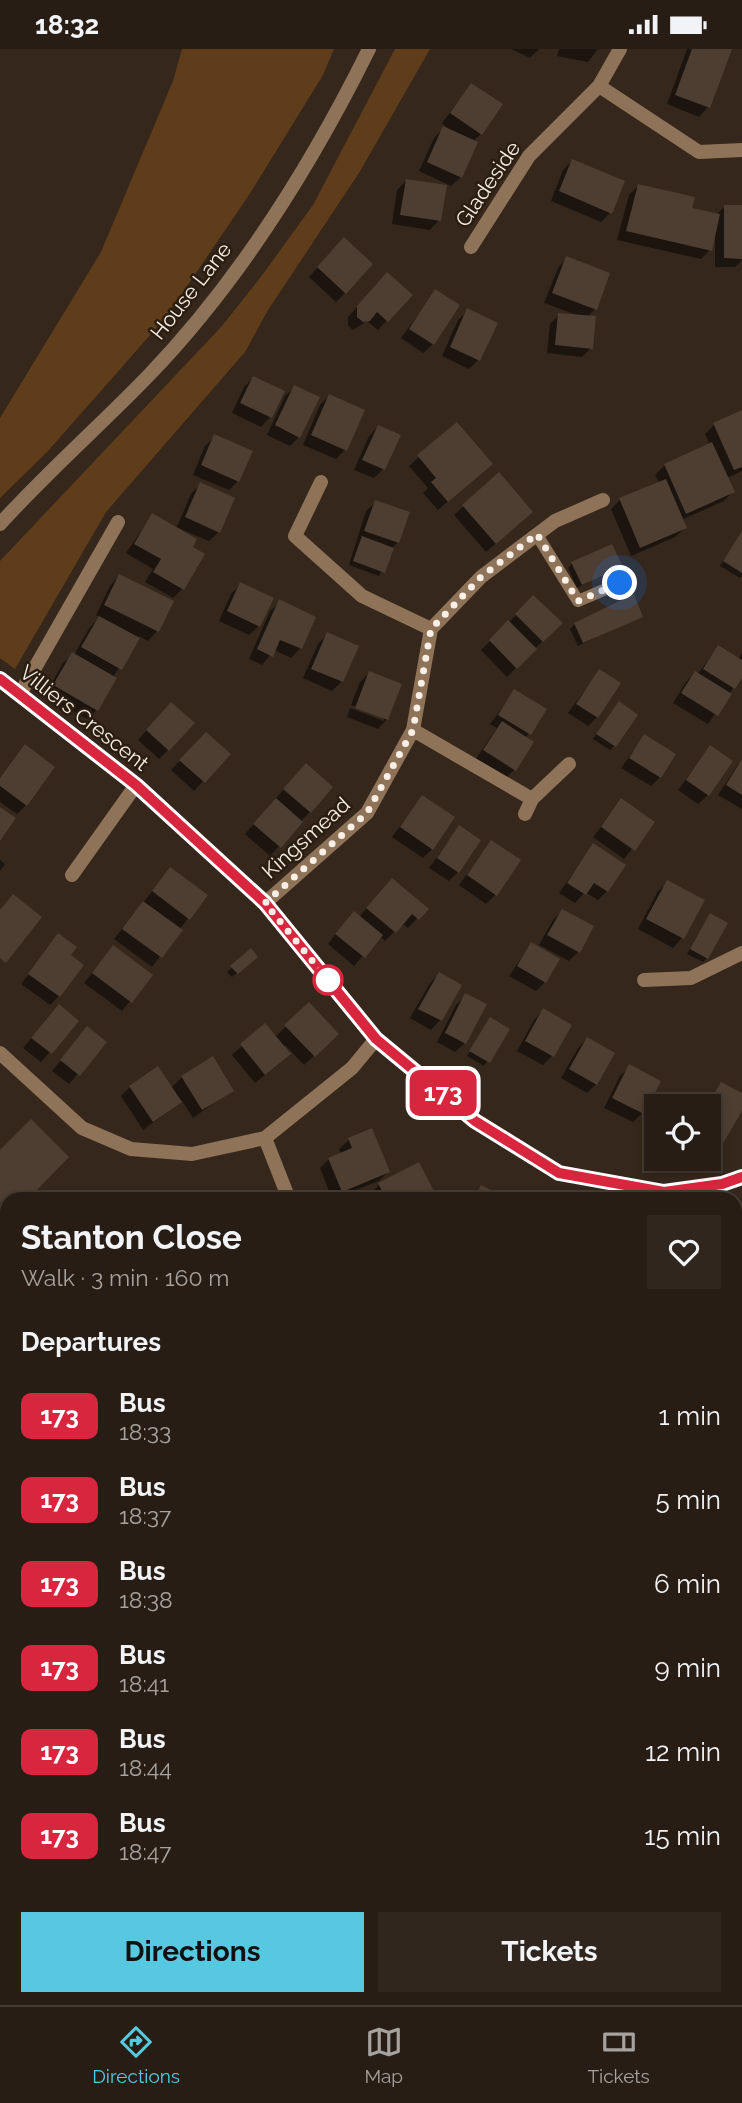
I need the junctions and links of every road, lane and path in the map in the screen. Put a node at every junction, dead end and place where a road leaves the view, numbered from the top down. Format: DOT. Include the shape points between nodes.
graph roads {
  1 [pos="369,49"];
  2 [pos="620,49"];
  3 [pos="599,86"];
  4 [pos="742,150"];
  5 [pos="471,247"];
  6 [pos="321,482"];
  7 [pos="603,500"];
  8 [pos="118,522"];
  9 [pos="0,524"];
  10 [pos="537,534"];
  11 [pos="620,583"];
  12 [pos="431,629"];
  13 [pos="0,679"];
  14 [pos="20,694"];
  15 [pos="413,730"];
  16 [pos="569,764"];
  17 [pos="136,785"];
  18 [pos="532,799"];
  19 [pos="525,814"];
  20 [pos="72,875"];
  21 [pos="265,903"];
  22 [pos="742,953"];
  23 [pos="644,980"];
  24 [pos="376,1039"];
  25 [pos="0,1053"];
  26 [pos="265,1138"];
  27 [pos="742,1177"];
  28 [pos="286,1192"];
  29 [pos="650,1192"];
  30 [pos="680,1192"];
  1 -- 9 [label="street, House Lane" via="298,180 226,284 150,374"];
  2 -- 3 [label="street, Gladeside"];
  3 -- 4 [label="street" via="698,152"];
  3 -- 5 [label="street, Gladeside" via="529,156"];
  6 -- 12 [label="street" via="295,536 362,596"];
  7 -- 10 [label="street"];
  8 -- 14 [label="street"];
  10 -- 11 [label="lane" via="578,601"];
  10 -- 12 [label="street" via="481,577"];
  12 -- 15 [label="street, Kingsmead"];
  13 -- 14 [label="street, Villiers Crescent"];
  14 -- 17 [label="street, Villiers Crescent"];
  15 -- 18 [label="street"];
  15 -- 21 [label="street, Kingsmead" via="367,813"];
  16 -- 18 [label="street"];
  17 -- 20 [label="street"];
  17 -- 21 [label="street, Villiers Crescent"];
  18 -- 19 [label="street"];
  21 -- 24 [label="street, Villiers Crescent"];
  22 -- 23 [label="street" via="691,978"];
  24 -- 26 [label="street" via="352,1068"];
  24 -- 29 [label="street, Villiers Crescent" via="475,1121 559,1173"];
  25 -- 26 [label="street" via="82,1128 131,1149 192,1154"];
  26 -- 28 [label="street"];
  27 -- 30 [label="street, Villiers Crescent"];
}
